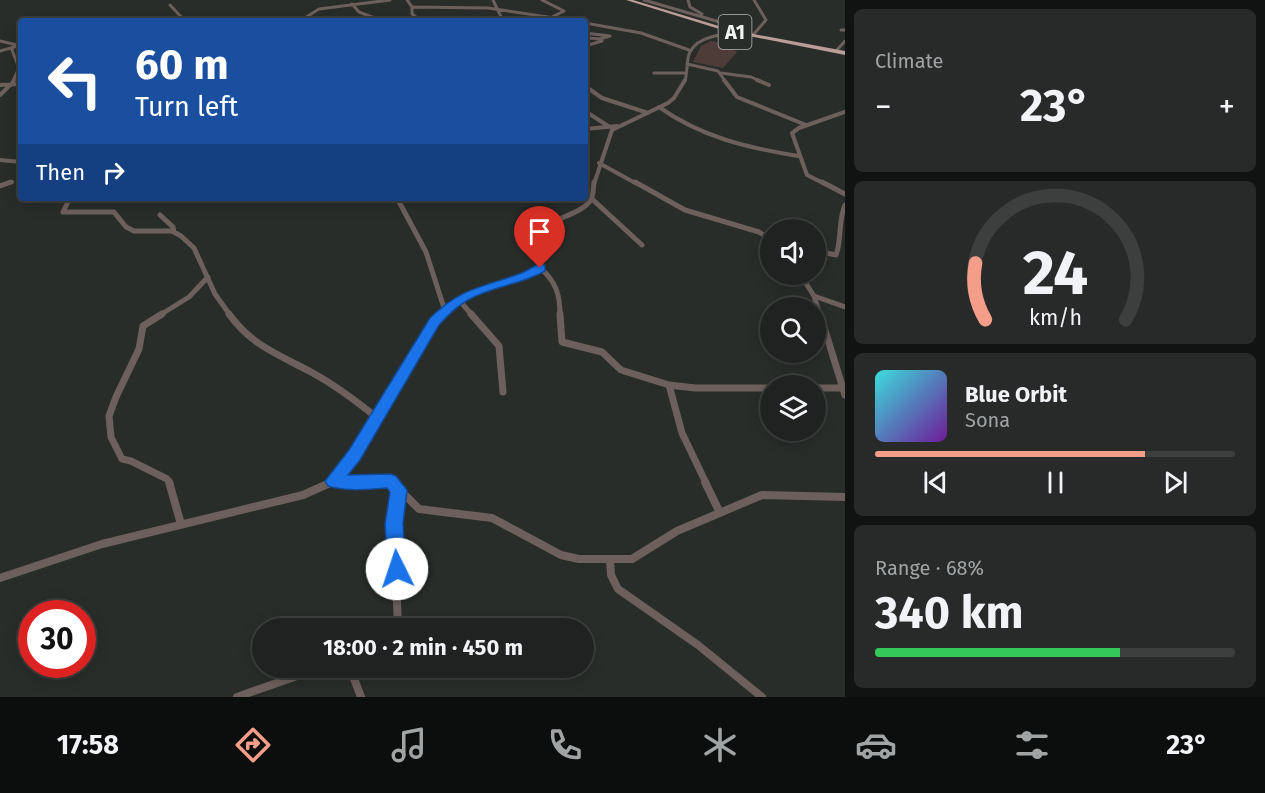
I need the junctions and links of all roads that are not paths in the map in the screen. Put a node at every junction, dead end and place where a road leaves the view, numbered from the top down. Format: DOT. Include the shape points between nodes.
graph roads {
  1 [pos="390,0"];
  2 [pos="407,0"];
  3 [pos="493,0"];
  4 [pos="542,0"];
  5 [pos="628,0"];
  6 [pos="644,0"];
  7 [pos="688,0"];
  8 [pos="754,0"];
  9 [pos="353,2"];
  10 [pos="170,5"];
  11 [pos="412,7"];
  12 [pos="497,9"];
  13 [pos="521,12"];
  14 [pos="545,16"];
  15 [pos="182,18"];
  16 [pos="305,18"];
  17 [pos="374,18"];
  18 [pos="417,18"];
  19 [pos="502,18"];
  20 [pos="531,18"];
  21 [pos="541,18"];
  22 [pos="552,18"];
  23 [pos="711,19"];
  24 [pos="588,23"];
  25 [pos="618,28"];
  26 [pos="733,31"];
  27 [pos="753,35"];
  28 [pos="609,37"];
  29 [pos="590,38"];
  30 [pos="0,41"];
  31 [pos="845,41"];
  32 [pos="18,44"];
  33 [pos="588,45"];
  34 [pos="18,46"];
  35 [pos="14,47"];
  36 [pos="689,50"];
  37 [pos="0,51"];
  38 [pos="836,51"];
  39 [pos="845,53"];
  40 [pos="687,64"];
  41 [pos="18,65"];
  42 [pos="18,73"];
  43 [pos="654,73"];
  44 [pos="721,73"];
  45 [pos="686,74"];
  46 [pos="18,84"];
  47 [pos="0,85"];
  48 [pos="10,85"];
  49 [pos="769,85"];
  50 [pos="588,88"];
  51 [pos="0,95"];
  52 [pos="659,107"];
  53 [pos="845,112"];
  54 [pos="588,113"];
  55 [pos="648,113"];
  56 [pos="806,125"];
  57 [pos="609,126"];
  58 [pos="618,126"];
  59 [pos="588,129"];
  60 [pos="798,156"];
  61 [pos="0,160"];
  62 [pos="18,162"];
  63 [pos="599,163"];
  64 [pos="12,182"];
  65 [pos="0,186"];
  66 [pos="845,194"];
  67 [pos="592,199"];
  68 [pos="68,201"];
  69 [pos="399,201"];
  70 [pos="845,206"];
  71 [pos="160,215"];
  72 [pos="174,232"];
  73 [pos="760,233"];
  74 [pos="642,245"];
  75 [pos="826,253"];
  76 [pos="540,268"];
  77 [pos="208,277"];
  78 [pos="807,285"];
  79 [pos="814,296"];
  80 [pos="459,300"];
  81 [pos="845,307"];
  82 [pos="445,311"];
  83 [pos="669,385"];
  84 [pos="760,388"];
  85 [pos="826,389"];
  86 [pos="503,392"];
  87 [pos="844,392"];
  88 [pos="376,417"];
  89 [pos="334,481"];
  90 [pos="399,490"];
  91 [pos="845,497"];
  92 [pos="720,513"];
  93 [pos="181,524"];
  94 [pos="610,559"];
  95 [pos="0,578"];
  96 [pos="398,618"];
  97 [pos="291,678"];
  98 [pos="354,678"];
  99 [pos="237,697"];
  100 [pos="361,697"];
  101 [pos="762,697"];
  1 -- 9 [label="street"];
  2 -- 11 [label="street"];
  3 -- 12 [label="street"];
  4 -- 22 [label="street" via="564,11"];
  5 -- 26 [label="highway, A1"];
  6 -- 23 [label="street"];
  7 -- 23 [label="street" via="693,10"];
  8 -- 27 [label="street" via="766,20"];
  9 -- 16 [label="street" via="319,9"];
  9 -- 17 [label="street" via="359,12"];
  10 -- 15 [label="street"];
  11 -- 12 [label="street"];
  11 -- 18 [label="street"];
  12 -- 13 [label="street"];
  12 -- 19 [label="street"];
  13 -- 14 [label="street"];
  13 -- 20 [label="street"];
  14 -- 21 [label="street"];
  14 -- 22 [label="street"];
  23 -- 26 [label="street" via="730,25"];
  24 -- 25 [label="street"];
  25 -- 28 [label="street"];
  25 -- 36 [label="street"];
  26 -- 27 [label="highway, A1"];
  26 -- 36 [label="street" via="698,42"];
  27 -- 38 [label="highway, A1"];
  28 -- 29 [label="street"];
  28 -- 29 [label="street"];
  28 -- 33 [label="street"];
  30 -- 32 [label="street"];
  31 -- 38 [label="street"];
  34 -- 35 [label="street"];
  35 -- 37 [label="street"];
  35 -- 41 [label="street"];
  36 -- 40 [label="street"];
  38 -- 39 [label="highway, A1"];
  40 -- 44 [label="street"];
  40 -- 45 [label="street"];
  42 -- 48 [label="street"];
  43 -- 45 [label="street"];
  44 -- 49 [label="street" via="751,77"];
  44 -- 56 [label="street" via="736,98"];
  45 -- 52 [label="street" via="676,96"];
  46 -- 48 [label="street"];
  47 -- 48 [label="street"];
  48 -- 51 [label="street"];
  50 -- 55 [label="street" via="602,98"];
  52 -- 55 [label="street"];
  52 -- 60 [label="street" via="692,127 723,139"];
  53 -- 56 [label="street"];
  54 -- 57 [label="street"];
  55 -- 58 [label="street"];
  56 -- 60 [label="street" via="792,133"];
  57 -- 58 [label="street"];
  57 -- 59 [label="street"];
  58 -- 63 [label="street" via="608,136"];
  60 -- 66 [label="street" via="809,177"];
  61 -- 62 [label="street"];
  63 -- 67 [label="street"];
  63 -- 73 [label="street" via="685,210"];
  64 -- 65 [label="street"];
  67 -- 74 [label="street"];
  67 -- 76 [label="street" via="535,229 532,237"];
  68 -- 72 [label="street" via="63,212 114,212 134,231"];
  69 -- 82 [label="street" via="438,278"];
  70 -- 75 [label="street" via="841,246 836,255"];
  71 -- 72 [label="street"];
  72 -- 77 [label="street" via="194,248"];
  76 -- 80 [label="street"];
  76 -- 83 [label="street" via="558,288 562,342 602,352 621,370"];
  77 -- 88 [label="street" via="226,312 251,340 349,395"];
  77 -- 93 [label="street" via="189,297 143,326 139,348 109,414 112,443 120,450 122,459 167,479"];
  78 -- 79 [label="street"];
  79 -- 81 [label="street"];
  79 -- 87 [label="street"];
  80 -- 82 [label="street"];
  80 -- 86 [label="street" via="499,346"];
  82 -- 88 [label="street" via="424,335"];
  83 -- 84 [label="street"];
  83 -- 92 [label="street" via="682,433"];
  85 -- 87 [label="street"];
  88 -- 89 [label="street"];
  89 -- 90 [label="street" via="391,481"];
  89 -- 93 [label="street" via="303,495"];
  90 -- 94 [label="street" via="419,509 492,518 561,555"];
  90 -- 96 [label="street" via="394,524"];
  91 -- 92 [label="street" via="762,495"];
  92 -- 94 [label="street" via="662,539 632,559"];
  93 -- 95 [label="street" via="102,544"];
  94 -- 101 [label="street" via="611,575 618,589 698,645"];
  97 -- 99 [label="street"];
  98 -- 100 [label="street"];
}
